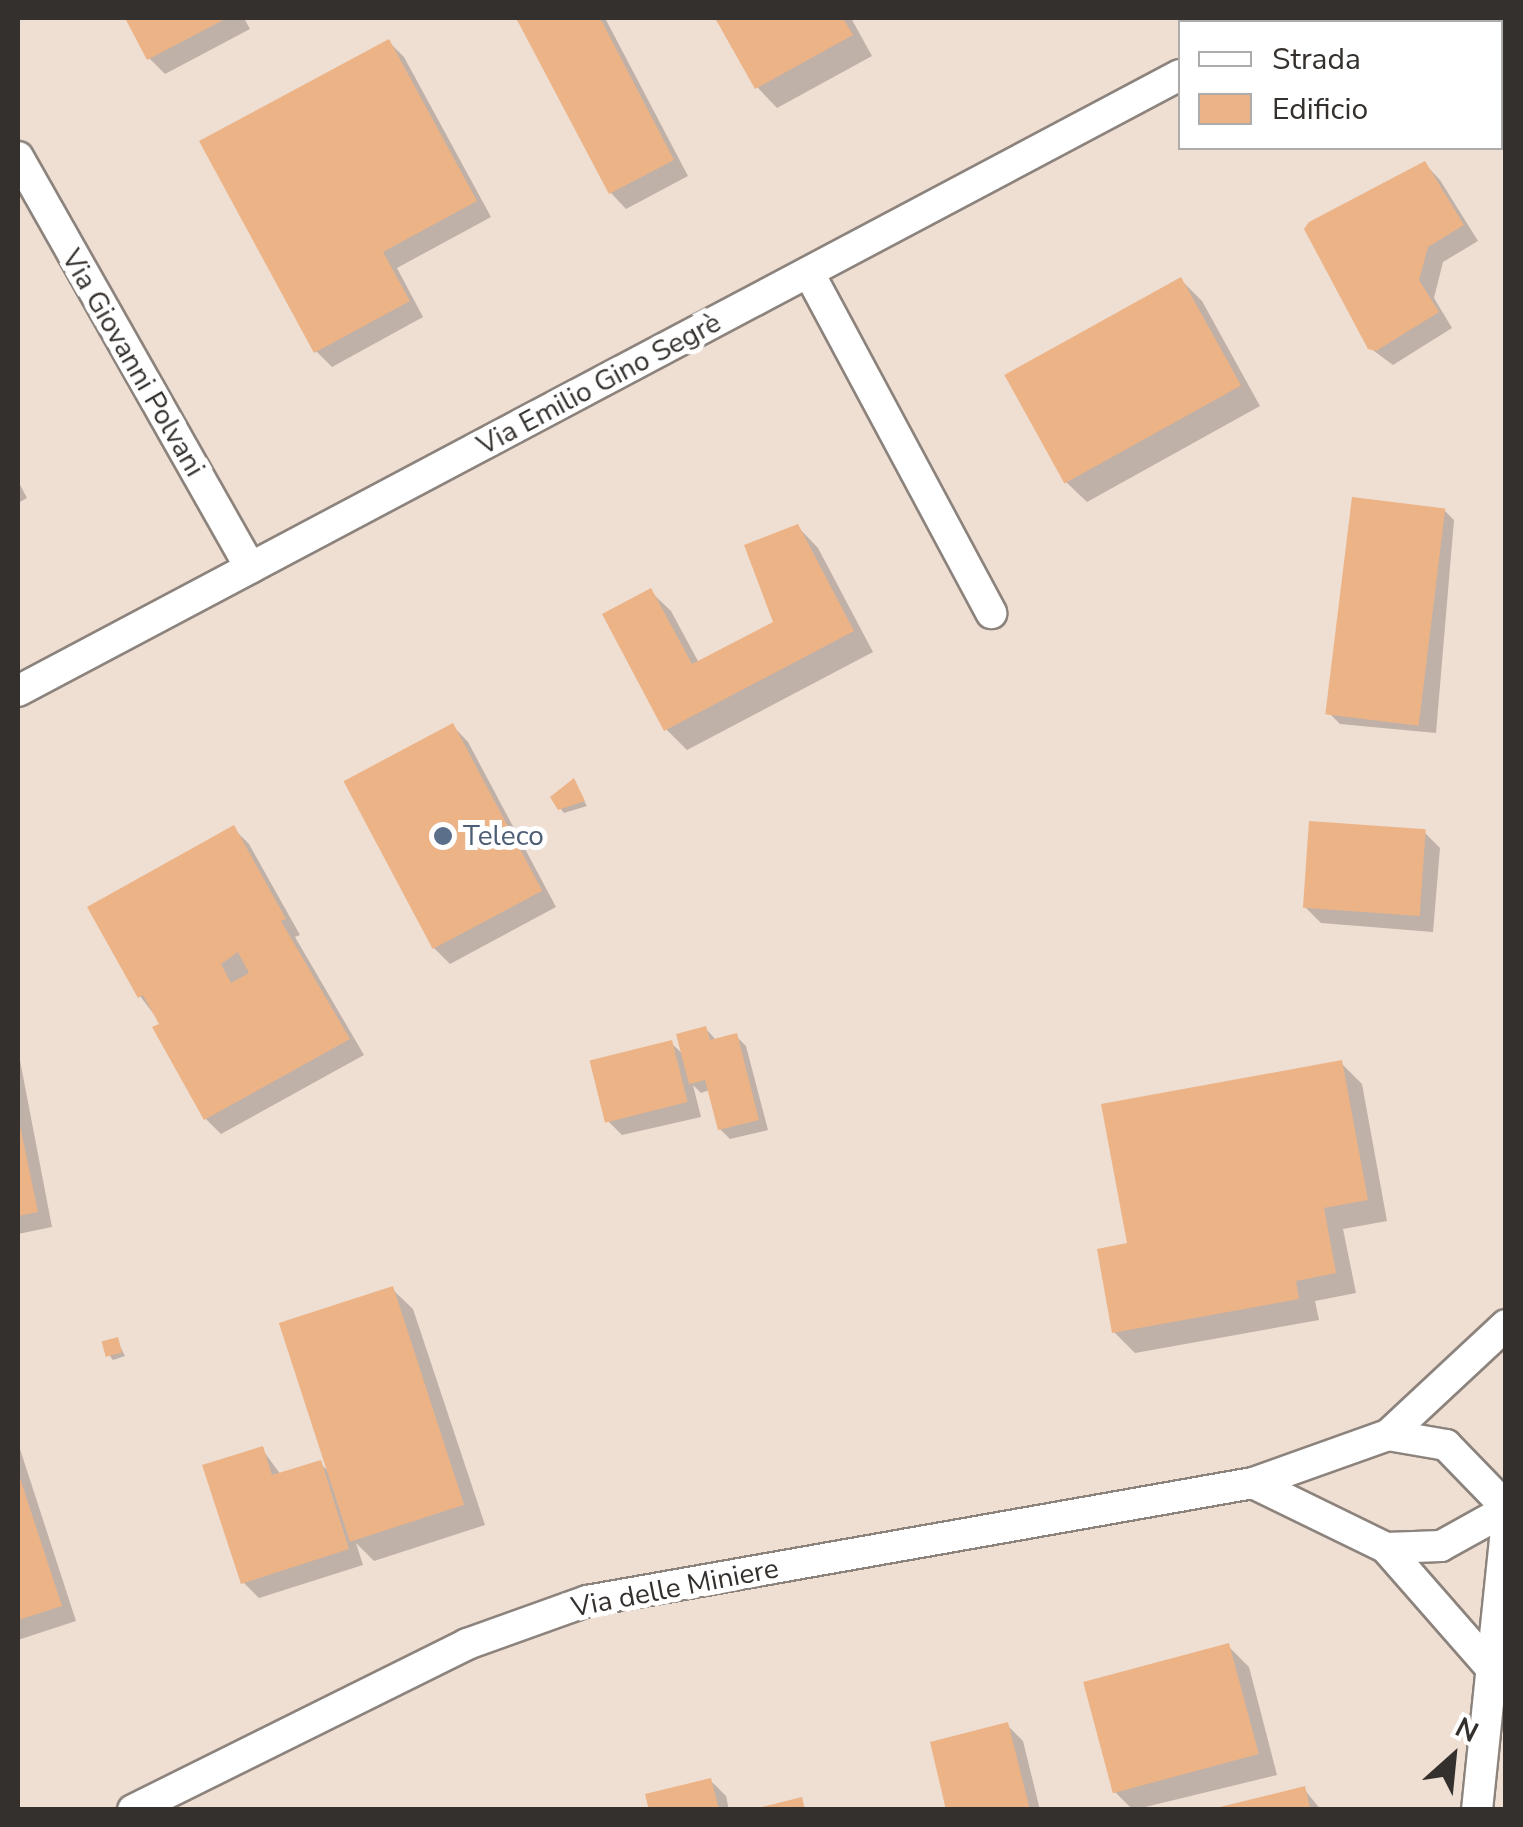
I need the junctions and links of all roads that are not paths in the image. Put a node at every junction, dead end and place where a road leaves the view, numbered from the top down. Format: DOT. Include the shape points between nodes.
graph roads {
  1 [pos="1178,76"];
  2 [pos="18,158"];
  3 [pos="809,272"];
  4 [pos="250,568"];
  5 [pos="991,613"];
  6 [pos="18,691"];
  7 [pos="1506,1325"];
  8 [pos="1388,1435"];
  9 [pos="1253,1483"];
  10 [pos="1506,1509"];
  11 [pos="1506,1531"];
  12 [pos="1386,1548"];
  13 [pos="1490,1666"];
  14 [pos="133,1810"];
  15 [pos="1477,1810"];
  1 -- 3 [label="street, Via Emilio Gino Segrè"];
  2 -- 4 [label="street, Via Giovanni Polvani"];
  3 -- 4 [label="street, Via Emilio Gino Segrè"];
  3 -- 5 [label="street"];
  4 -- 6 [label="street, Via Emilio Gino Segrè"];
  7 -- 8 [label="street, Via delle Miniere"];
  8 -- 9 [label="street, Via delle Miniere"];
  8 -- 10 [label="street, Via delle Miniere" via="1446,1445"];
  9 -- 12 [label="street, Via delle Miniere"];
  9 -- 14 [label="street, Via delle Miniere" via="586,1601 467,1644"];
  10 -- 12 [label="street, Via delle Miniere" via="1442,1546"];
  11 -- 13 [label="street"];
  12 -- 13 [label="street, Via delle Miniere"];
  13 -- 15 [label="street"];
}
